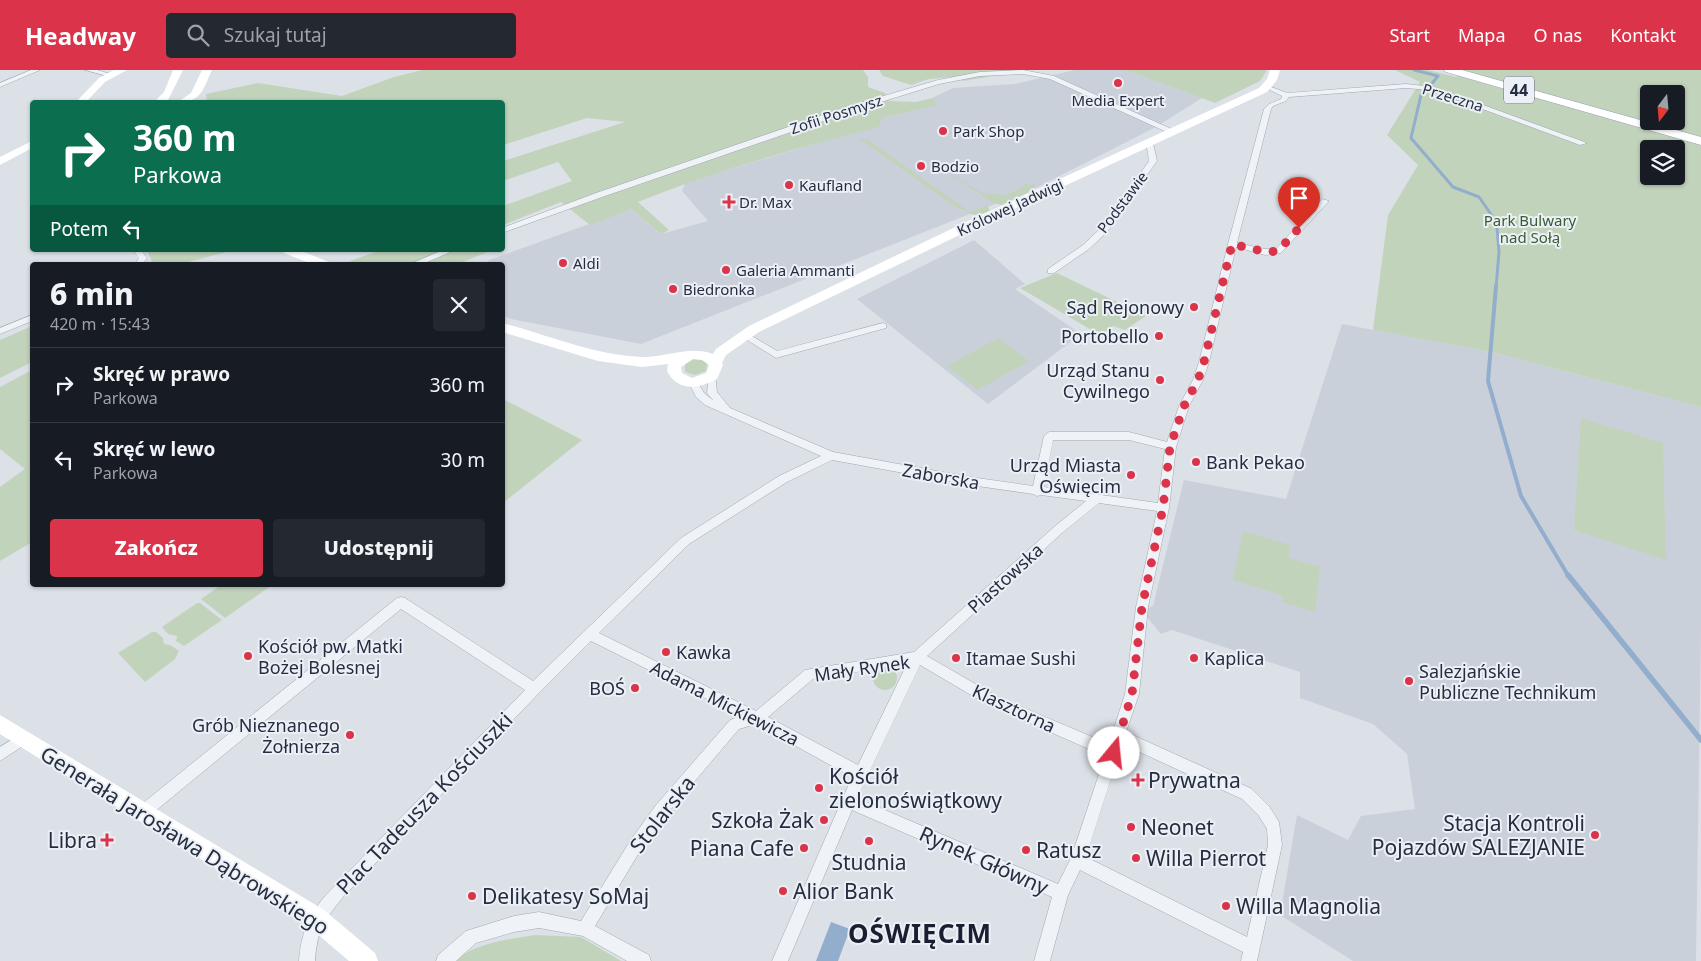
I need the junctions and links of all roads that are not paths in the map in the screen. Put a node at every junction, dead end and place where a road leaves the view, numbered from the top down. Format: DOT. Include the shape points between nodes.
graph roads {
  1 [pos="37,70"];
  2 [pos="88,70"];
  3 [pos="122,70"];
  4 [pos="178,70"];
  5 [pos="207,70"];
  6 [pos="1275,70"];
  7 [pos="1450,70"];
  8 [pos="1466,70"];
  9 [pos="111,75"];
  10 [pos="0,85"];
  11 [pos="1267,87"];
  12 [pos="1286,95"];
  13 [pos="165,98"];
  14 [pos="83,100"];
  15 [pos="196,100"];
  16 [pos="1589,109"];
  17 [pos="1172,131"];
  18 [pos="734,138"];
  19 [pos="1701,142"];
  20 [pos="1150,143"];
  21 [pos="1583,143"];
  22 [pos="30,145"];
  23 [pos="743,145"];
  24 [pos="0,162"];
  25 [pos="1325,201"];
  26 [pos="505,230"];
  27 [pos="1232,244"];
  28 [pos="293,252"];
  29 [pos="446,252"];
  30 [pos="318,262"];
  31 [pos="420,262"];
  32 [pos="1052,271"];
  33 [pos="30,319"];
  34 [pos="883,326"];
  35 [pos="505,329"];
  36 [pos="0,331"];
  37 [pos="749,332"];
  38 [pos="696,354"];
  39 [pos="598,356"];
  40 [pos="681,358"];
  41 [pos="715,362"];
  42 [pos="673,372"];
  43 [pos="712,376"];
  44 [pos="694,383"];
  45 [pos="728,410"];
  46 [pos="1170,447"];
  47 [pos="831,456"];
  48 [pos="1037,492"];
  49 [pos="1095,500"];
  50 [pos="1163,508"];
  51 [pos="589,634"];
  52 [pos="917,657"];
  53 [pos="534,689"];
  54 [pos="756,718"];
  55 [pos="0,724"];
  56 [pos="1118,735"];
  57 [pos="24,738"];
  58 [pos="1114,753"];
  59 [pos="0,755"];
  60 [pos="861,774"];
  61 [pos="848,801"];
  62 [pos="143,812"];
  63 [pos="1077,861"];
  64 [pos="1061,894"];
  65 [pos="316,918"];
  66 [pos="586,929"];
  67 [pos="1251,955"];
  68 [pos="307,961"];
  69 [pos="366,961"];
  70 [pos="444,961"];
  71 [pos="643,961"];
  72 [pos="780,961"];
  73 [pos="1042,961"];
  1 -- 10 [label="street"];
  2 -- 9 [label="street"];
  3 -- 9 [label="street"];
  4 -- 13 [label="street"];
  5 -- 15 [label="street"];
  6 -- 11 [label="street"];
  7 -- 16 [label="main road, 44"];
  8 -- 16 [label="main road, 44"];
  9 -- 14 [label="street"];
  11 -- 12 [label="street"];
  11 -- 17 [label="street, Królowej Jadwigi"];
  12 -- 21 [label="street, Przeczna" via="1406,86 1432,88"];
  12 -- 27 [label="street, Rynek Główny" via="1286,99 1268,109"];
  16 -- 19 [label="main road, 44"];
  17 -- 20 [label="street, Królowej Jadwigi"];
  17 -- 23 [label="street, Zofii Posmysz" via="1052,77 1001,72 938,82"];
  18 -- 23 [label="street"];
  20 -- 32 [label="street, Podstawie" via="1153,161 1105,228"];
  20 -- 37 [label="street, Królowej Jadwigi" via="972,224"];
  22 -- 24 [label="street"];
  23 -- 26 [label="street, Zofii Posmysz"];
  25 -- 27 [label="street" via="1278,251 1266,252"];
  27 -- 46 [label="street, Rynek Główny" via="1204,362"];
  28 -- 30 [label="street"];
  29 -- 31 [label="street"];
  33 -- 36 [label="street"];
  34 -- 37 [label="street" via="776,355"];
  35 -- 39 [label="street"];
  37 -- 38 [label="street, Królowej Jadwigi" via="737,334"];
  37 -- 41 [label="street, Królowej Jadwigi" via="721,352"];
  38 -- 40 [label="street"];
  38 -- 41 [label="street"];
  39 -- 40 [label="street" via="642,362"];
  39 -- 42 [label="street" via="638,371"];
  40 -- 42 [label="street" via="674,365"];
  41 -- 43 [label="street"];
  42 -- 44 [label="street" via="680,380"];
  43 -- 44 [label="street"];
  43 -- 45 [label="street, Zaborska" via="712,393"];
  44 -- 45 [label="street, Zaborska" via="709,403"];
  45 -- 47 [label="street, Zaborska"];
  46 -- 48 [label="street" via="1129,436 1049,436"];
  46 -- 50 [label="street, Rynek Główny"];
  47 -- 48 [label="street, Zaborska"];
  47 -- 51 [label="street, Plac Tadeusza Kościuszki" via="783,479 685,541"];
  48 -- 49 [label="street, Zaborska"];
  49 -- 50 [label="street, Zaborska"];
  49 -- 52 [label="street, Piastowska"];
  50 -- 56 [label="street, Rynek Główny" via="1144,594 1132,694"];
  51 -- 53 [label="street, Plac Tadeusza Kościuszki"];
  51 -- 54 [label="street, Adama Mickiewicza"];
  52 -- 54 [label="street, Mały Rynek" via="810,674"];
  52 -- 58 [label="street, Klasztorna" via="993,701"];
  52 -- 60 [label="street, Mały Rynek"];
  53 -- 62 [label="street" via="401,602"];
  53 -- 65 [label="street, Plac Tadeusza Kościuszki"];
  54 -- 60 [label="street, Adama Mickiewicza"];
  54 -- 66 [label="street, Stolarska" via="735,724 661,810 635,846"];
  55 -- 57 [label="street, Generała Jarosława Dąbrowskiego"];
  56 -- 58 [label="street, Rynek Główny"];
  56 -- 67 [label="street" via="1246,794 1264,811 1274,827 1272,862"];
  57 -- 59 [label="street"];
  57 -- 62 [label="street, Generała Jarosława Dąbrowskiego"];
  58 -- 63 [label="street, Rynek Główny"];
  60 -- 61 [label="street, Mały Rynek"];
  61 -- 64 [label="street, Rynek Główny"];
  61 -- 72 [label="street"];
  62 -- 65 [label="street, Generała Jarosława Dąbrowskiego"];
  63 -- 64 [label="street, Rynek Główny"];
  63 -- 67 [label="street"];
  64 -- 73 [label="street, Rynek Główny"];
  65 -- 68 [label="street" via="307,940"];
  65 -- 69 [label="street, Generała Jarosława Dąbrowskiego"];
  66 -- 70 [label="street" via="539,920 514,924 472,937"];
  66 -- 71 [label="street"];
}
